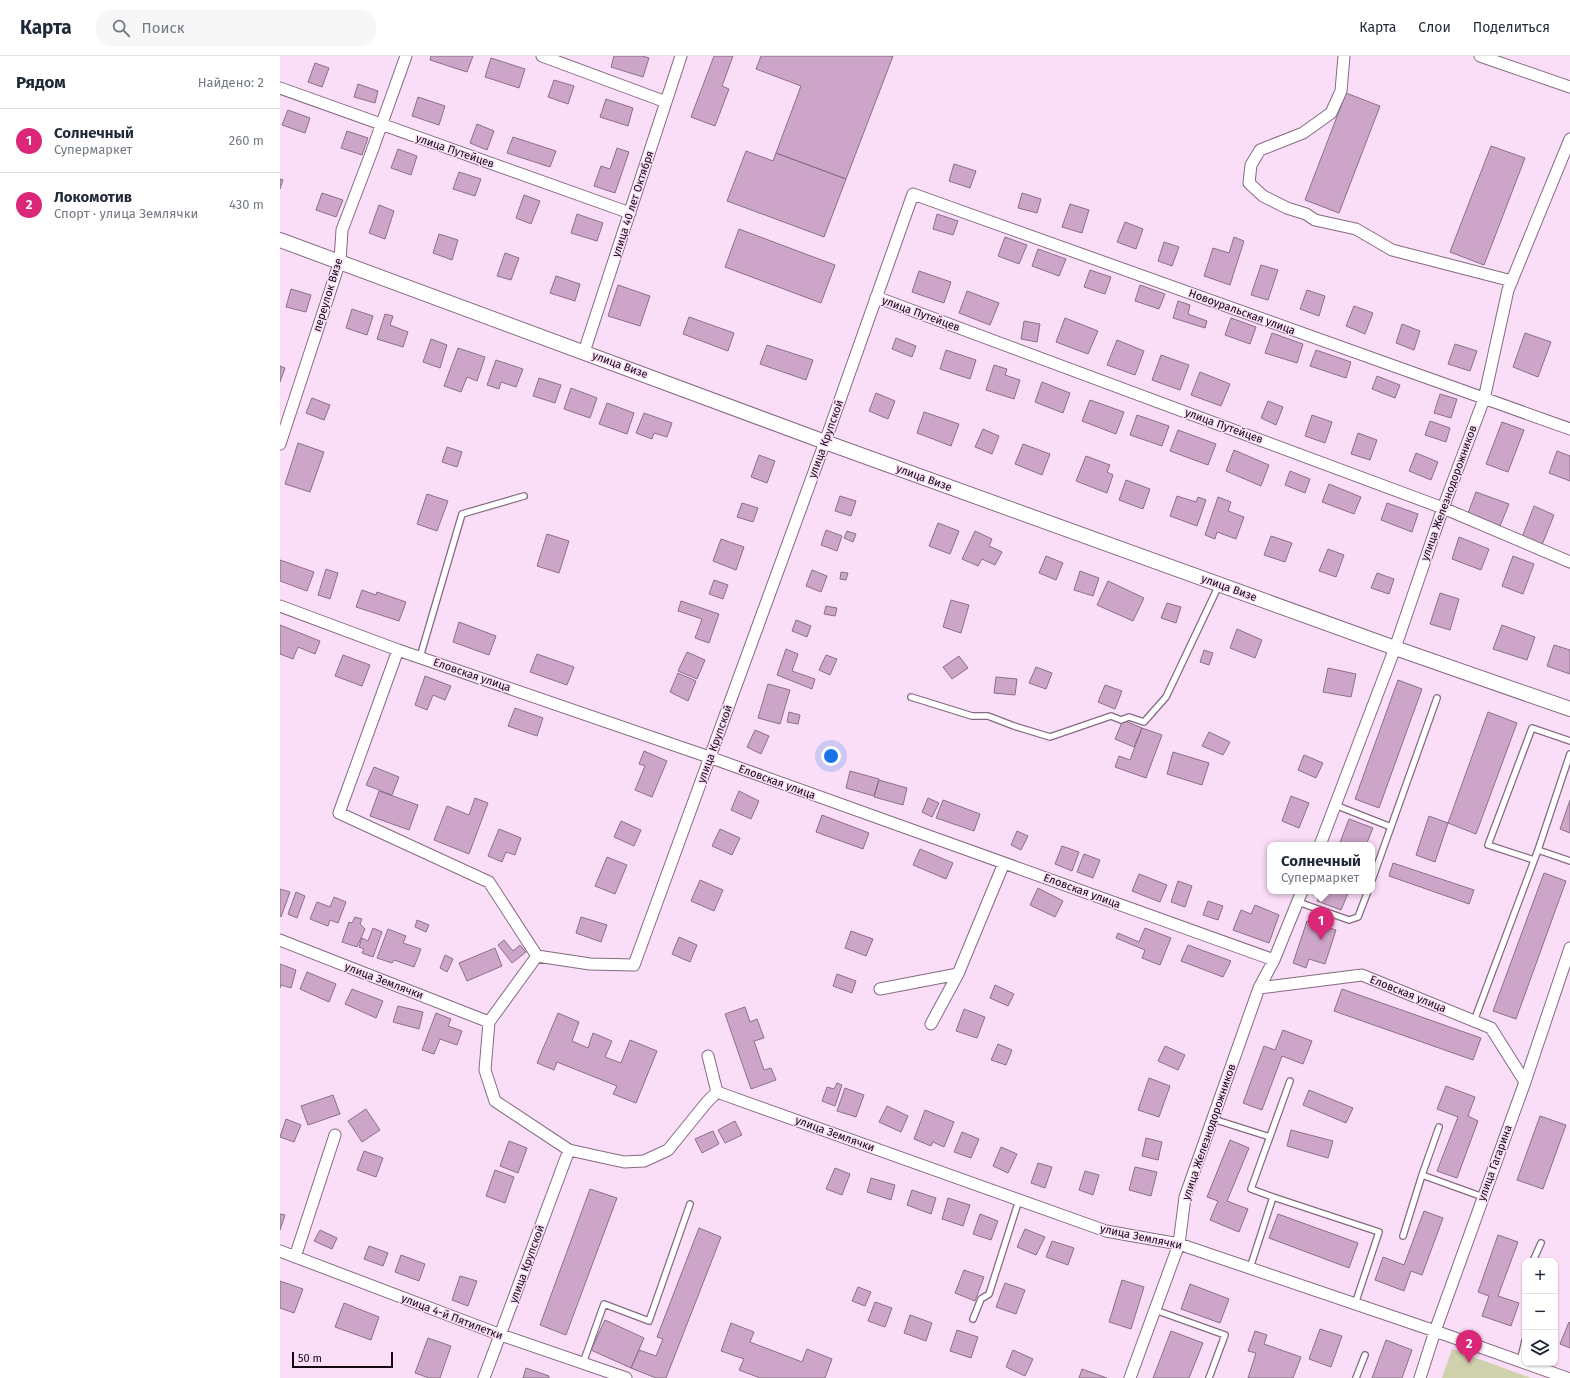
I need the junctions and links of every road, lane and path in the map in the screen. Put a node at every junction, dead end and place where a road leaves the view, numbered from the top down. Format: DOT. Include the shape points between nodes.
graph roads {
  1 [pos="406,56"];
  2 [pos="542,56"];
  3 [pos="680,56"];
  4 [pos="1344,56"];
  5 [pos="1480,56"];
  6 [pos="1570,87"];
  7 [pos="280,88"];
  8 [pos="666,102"];
  9 [pos="381,124"];
  10 [pos="1570,139"];
  11 [pos="914,194"];
  12 [pos="630,213"];
  13 [pos="280,240"];
  14 [pos="340,261"];
  15 [pos="1512,281"];
  16 [pos="876,297"];
  17 [pos="584,352"];
  18 [pos="1484,399"];
  19 [pos="1570,429"];
  20 [pos="825,442"];
  21 [pos="280,444"];
  22 [pos="524,496"];
  23 [pos="1443,508"];
  24 [pos="1570,562"];
  25 [pos="1219,584"];
  26 [pos="280,606"];
  27 [pos="1395,648"];
  28 [pos="398,650"];
  29 [pos="420,657"];
  30 [pos="911,697"];
  31 [pos="1437,698"];
  32 [pos="1570,709"];
  33 [pos="1570,741"];
  34 [pos="1570,754"];
  35 [pos="710,758"];
  36 [pos="1335,805"];
  37 [pos="1391,827"];
  38 [pos="1321,842"];
  39 [pos="1538,850"];
  40 [pos="1534,860"];
  41 [pos="1570,861"];
  42 [pos="1004,863"];
  43 [pos="1375,872"];
  44 [pos="1367,894"];
  45 [pos="1300,896"];
  46 [pos="280,940"];
  47 [pos="1570,948"];
  48 [pos="537,956"];
  49 [pos="1274,960"];
  50 [pos="958,974"];
  51 [pos="880,988"];
  52 [pos="1259,988"];
  53 [pos="1474,1021"];
  54 [pos="489,1022"];
  55 [pos="931,1024"];
  56 [pos="708,1056"];
  57 [pos="1290,1081"];
  58 [pos="1524,1082"];
  59 [pos="717,1092"];
  60 [pos="1213,1119"];
  61 [pos="1439,1128"];
  62 [pos="335,1135"];
  63 [pos="1270,1137"];
  64 [pos="570,1150"];
  65 [pos="1422,1175"];
  66 [pos="1483,1196"];
  67 [pos="1274,1197"];
  68 [pos="1019,1200"];
  69 [pos="690,1204"];
  70 [pos="1403,1236"];
  71 [pos="1540,1243"];
  72 [pos="1179,1244"];
  73 [pos="280,1251"];
  74 [pos="296,1257"];
  75 [pos="1534,1258"];
  76 [pos="1250,1268"];
  77 [pos="1355,1304"];
  78 [pos="1155,1310"];
  79 [pos="973,1319"];
  80 [pos="1435,1331"];
  81 [pos="501,1335"];
  82 [pos="1522,1354"];
  83 [pos="1365,1355"];
  84 [pos="583,1362"];
  85 [pos="1520,1362"];
  86 [pos="484,1378"];
  87 [pos="626,1378"];
  88 [pos="1130,1378"];
  89 [pos="1209,1378"];
  90 [pos="1356,1378"];
  91 [pos="1420,1378"];
  92 [pos="1567,1378"];
  1 -- 9 [label="street, переулок Визе"];
  2 -- 8 [label="street"];
  3 -- 8 [label="street, улица 40 лет Октября"];
  4 -- 15 [label="street" via="1341,91 1331,113 1303,133 1260,150 1251,165 1249,182 1263,196 1287,208 1315,220 1356,229 1392,250"];
  5 -- 6 [label="street"];
  7 -- 9 [label="street, улица Путейцев"];
  8 -- 12 [label="street, улица 40 лет Октября"];
  9 -- 12 [label="street, улица Путейцев"];
  9 -- 14 [label="street, переулок Визе" via="342,230"];
  10 -- 15 [label="street, улица Железнодорожников"];
  11 -- 16 [label="street, улица Крупской"];
  11 -- 18 [label="street, Новоуральская улица"];
  12 -- 17 [label="street, улица 40 лет Октября"];
  13 -- 14 [label="street, улица Визе"];
  14 -- 17 [label="street, улица Визе"];
  14 -- 21 [label="street, переулок Визе"];
  15 -- 18 [label="street, улица Железнодорожников"];
  16 -- 20 [label="street, улица Крупской"];
  16 -- 23 [label="street, улица Путейцев"];
  17 -- 20 [label="street, улица Визе"];
  18 -- 19 [label="street, Новоуральская улица"];
  18 -- 23 [label="street, улица Железнодорожников"];
  20 -- 25 [label="street, улица Визе"];
  20 -- 35 [label="street, улица Крупской"];
  22 -- 29 [label="lane" via="462,514"];
  23 -- 24 [label="street, улица Путейцев"];
  23 -- 27 [label="street, улица Железнодорожников"];
  25 -- 27 [label="street, улица Визе"];
  25 -- 30 [label="lane" via="1166,697 1144,722 1129,717 1121,720 1111,716 1050,737 988,716 972,716"];
  26 -- 28 [label="street, Еловская улица"];
  27 -- 32 [label="street, улица Визе"];
  27 -- 36 [label="street, улица Железнодорожников"];
  28 -- 29 [label="street, Еловская улица"];
  28 -- 48 [label="street" via="339,813 489,882"];
  29 -- 35 [label="street, Еловская улица"];
  31 -- 37 [label="lane"];
  33 -- 40 [label="lane" via="1532,728 1488,845"];
  34 -- 39 [label="lane"];
  35 -- 42 [label="street, Еловская улица"];
  35 -- 48 [label="street, улица Крупской" via="634,965 590,964"];
  36 -- 37 [label="lane"];
  36 -- 38 [label="street, улица Железнодорожников"];
  37 -- 43 [label="lane"];
  39 -- 40 [label="lane"];
  39 -- 41 [label="lane"];
  40 -- 53 [label="lane"];
  42 -- 49 [label="street, Еловская улица"];
  42 -- 50 [label="street"];
  44 -- 45 [label="lane" via="1358,917 1349,920"];
  45 -- 49 [label="street, улица Железнодорожников"];
  46 -- 54 [label="street, улица Землячки"];
  47 -- 58 [label="street, улица Гагарина"];
  48 -- 54 [label="street"];
  49 -- 52 [label="street, улица Железнодорожников"];
  50 -- 51 [label="street"];
  50 -- 55 [label="street"];
  52 -- 53 [label="street, Еловская улица" via="1362,975"];
  52 -- 60 [label="street, улица Железнодорожников"];
  53 -- 58 [label="street, Еловская улица" via="1491,1028"];
  54 -- 64 [label="street" via="485,1070 495,1101"];
  56 -- 59 [label="street"];
  57 -- 63 [label="lane"];
  58 -- 66 [label="street, улица Гагарина"];
  59 -- 64 [label="street" via="668,1150 644,1161 624,1162"];
  59 -- 68 [label="street, улица Землячки"];
  60 -- 63 [label="lane"];
  60 -- 72 [label="street, улица Железнодорожников" via="1185,1197"];
  61 -- 65 [label="lane"];
  62 -- 74 [label="street"];
  63 -- 67 [label="lane" via="1251,1189"];
  64 -- 81 [label="street, улица Крупской"];
  65 -- 66 [label="lane"];
  65 -- 70 [label="lane"];
  66 -- 80 [label="street, улица Гагарина"];
  67 -- 76 [label="lane"];
  67 -- 77 [label="lane" via="1379,1232"];
  68 -- 72 [label="street, улица Землячки" via="1106,1231"];
  68 -- 79 [label="lane" via="989,1294 981,1299"];
  69 -- 84 [label="lane" via="649,1321 604,1304"];
  71 -- 75 [label="lane"];
  72 -- 76 [label="street, улица Землячки"];
  72 -- 78 [label="street, улица Железнодорожников"];
  73 -- 74 [label="street, улица 4-й Пятилетки"];
  74 -- 81 [label="street, улица 4-й Пятилетки"];
  76 -- 77 [label="street, улица Землячки"];
  77 -- 80 [label="street, улица Землячки"];
  78 -- 88 [label="street, улица Железнодорожников"];
  78 -- 89 [label="lane" via="1225,1335"];
  80 -- 85 [label="street, улица Землячки"];
  80 -- 91 [label="street, улица Гагарина"];
  81 -- 84 [label="street, улица 4-й Пятилетки"];
  81 -- 86 [label="street, улица Крупской"];
  82 -- 85 [label="lane"];
  83 -- 90 [label="lane"];
  84 -- 87 [label="street, улица 4-й Пятилетки"];
  85 -- 92 [label="street, улица Землячки"];
}
